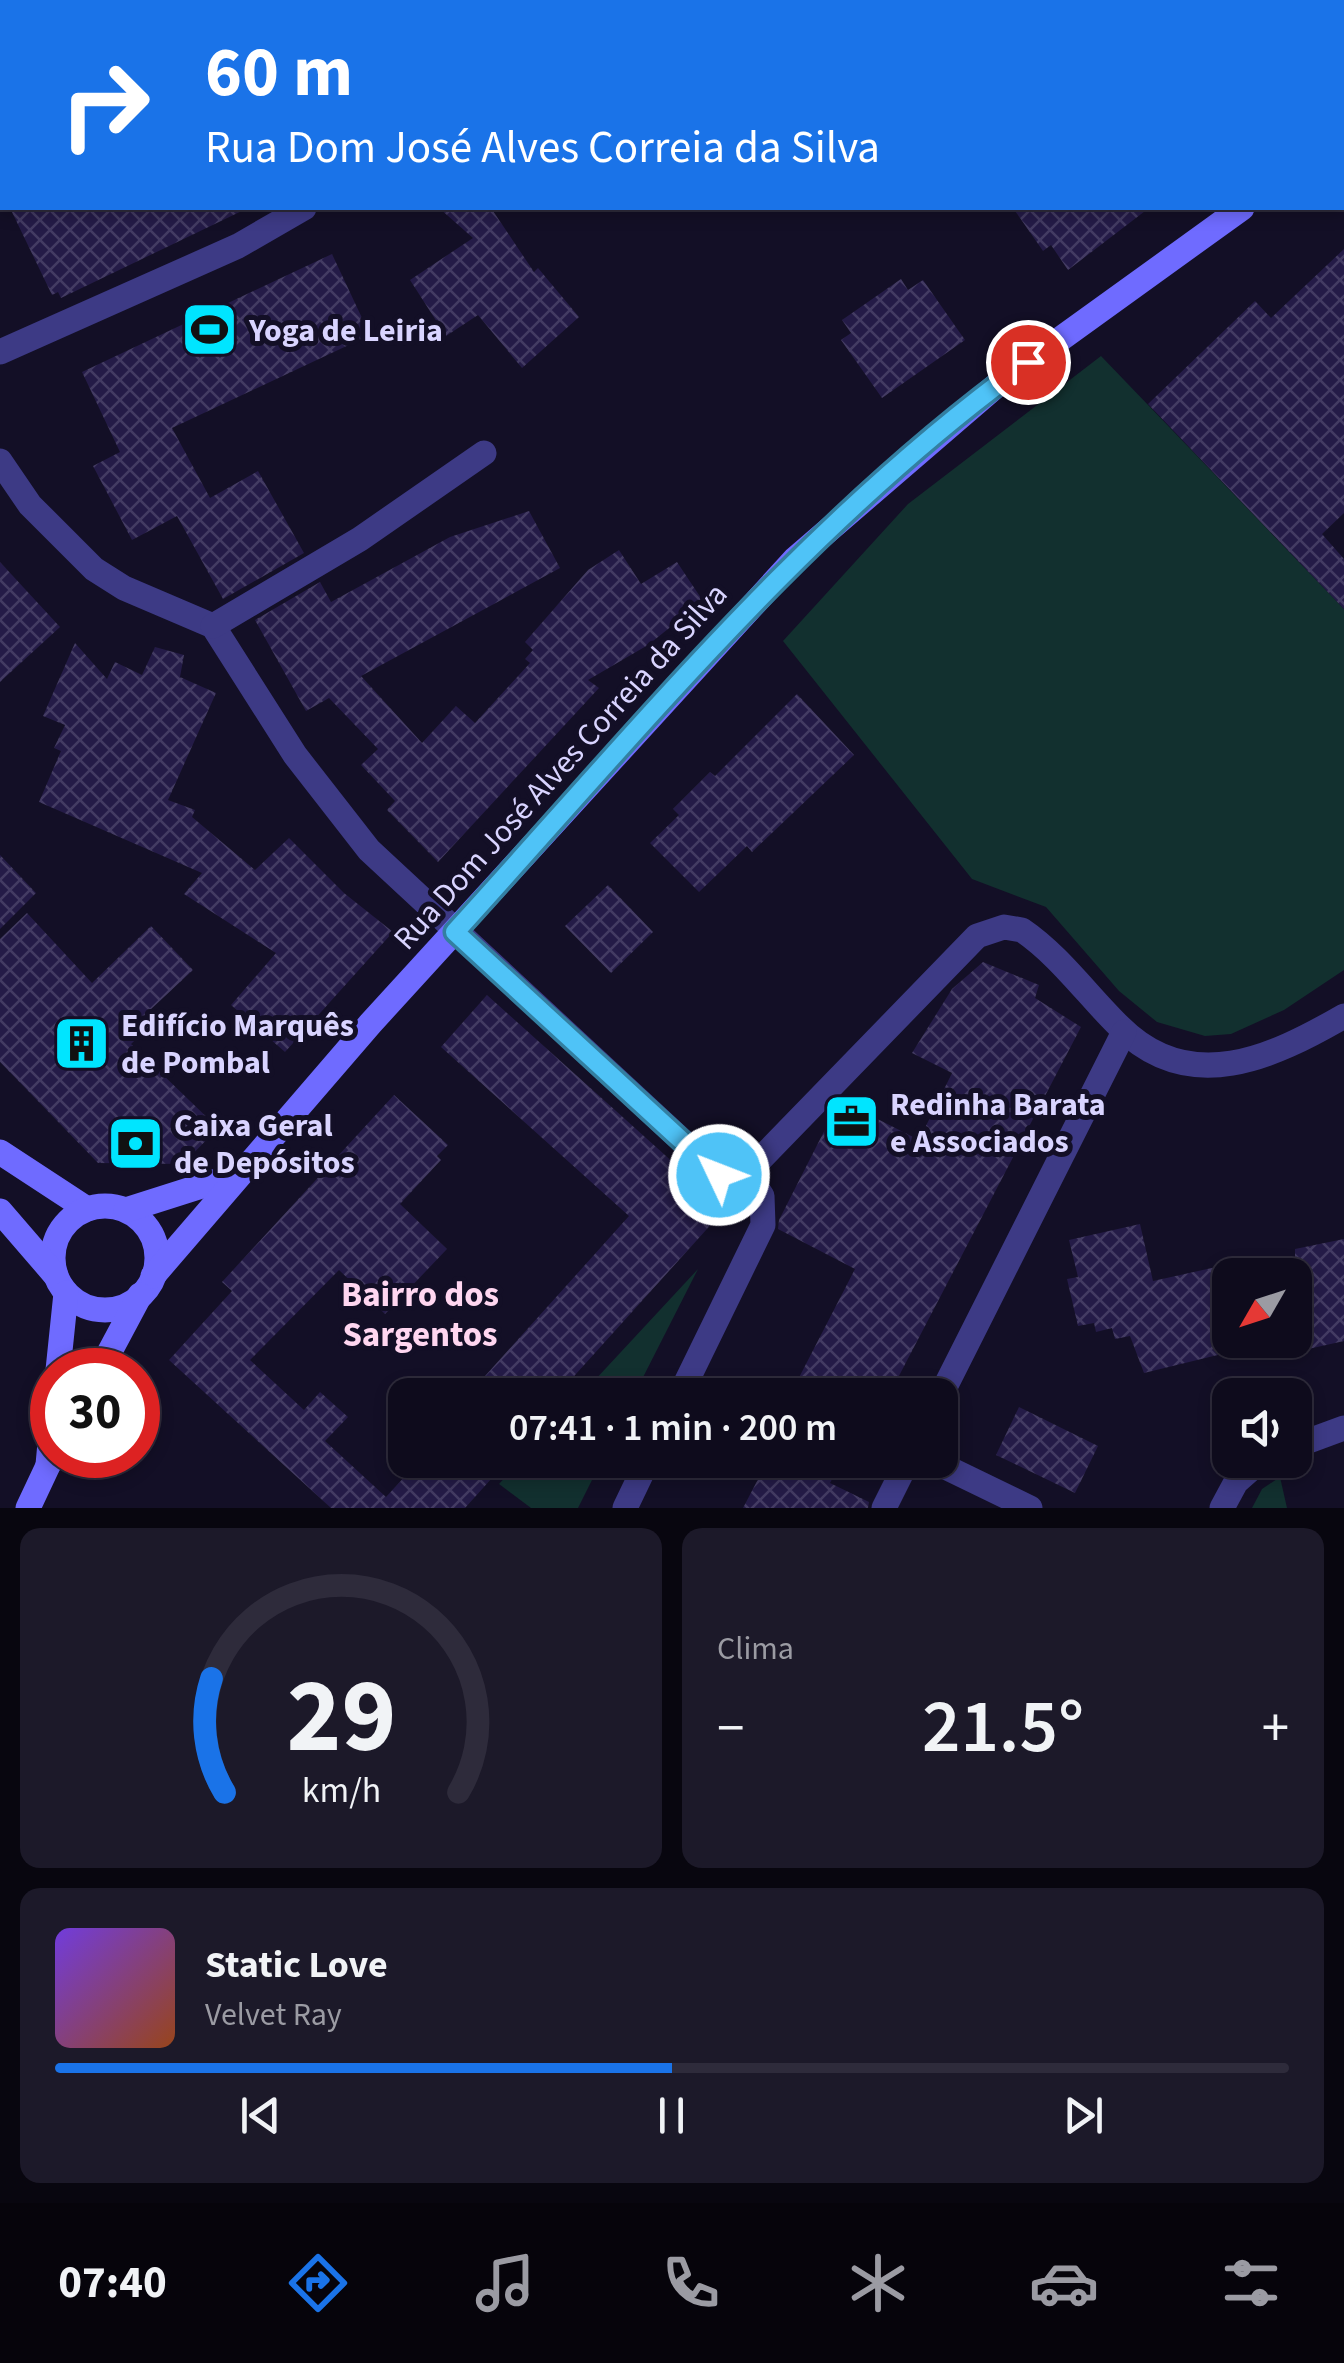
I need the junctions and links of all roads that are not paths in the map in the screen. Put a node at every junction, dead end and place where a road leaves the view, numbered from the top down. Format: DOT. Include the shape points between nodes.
graph roads {
  1 [pos="301,210"];
  2 [pos="1239,210"];
  3 [pos="0,352"];
  4 [pos="484,454"];
  5 [pos="0,462"];
  6 [pos="213,626"];
  7 [pos="455,932"];
  8 [pos="1344,1016"];
  9 [pos="1124,1032"];
  10 [pos="0,1152"];
  11 [pos="747,1173"];
  12 [pos="236,1175"];
  13 [pos="87,1208"];
  14 [pos="126,1210"];
  15 [pos="0,1211"];
  16 [pos="61,1284"];
  17 [pos="147,1286"];
  18 [pos="59,1348"];
  19 [pos="112,1348"];
  20 [pos="688,1378"];
  21 [pos="950,1378"];
  22 [pos="1344,1428"];
  23 [pos="1312,1440"];
  24 [pos="958,1473"];
  25 [pos="42,1478"];
  26 [pos="639,1478"];
  27 [pos="899,1478"];
  28 [pos="1241,1478"];
  29 [pos="28,1508"];
  30 [pos="625,1508"];
  31 [pos="884,1508"];
  32 [pos="1030,1508"];
  33 [pos="1222,1508"];
  1 -- 3 [label="street" via="238,246"];
  2 -- 7 [label="main road, Rua Dom José Alves Correia da Silva" via="998,384 824,532"];
  4 -- 6 [label="street"];
  5 -- 6 [label="street" via="30,505 94,569"];
  6 -- 7 [label="street" via="329,802"];
  7 -- 11 [label="street" via="719,1175 733,1180"];
  7 -- 12 [label="main road, Rua Dom José Alves Correia da Silva"];
  8 -- 9 [label="street" via="1287,1048 1234,1065 1186,1062"];
  9 -- 11 [label="street" via="1034,938 1013,927 990,930"];
  9 -- 21 [label="street"];
  10 -- 13 [label="main road"];
  11 -- 20 [label="street" via="762,1196 762,1225"];
  12 -- 14 [label="main road"];
  12 -- 17 [label="main road, Rua Dom José Alves Correia da Silva"];
  13 -- 14 [label="main road"];
  13 -- 16 [label="main road" via="61,1228 54,1244"];
  14 -- 17 [label="main road" via="149,1231 157,1261"];
  15 -- 16 [label="main road"];
  16 -- 17 [label="main road" via="79,1303 111,1310"];
  16 -- 18 [label="main road"];
  17 -- 19 [label="main road, Rua Dom José Alves Correia da Silva"];
  22 -- 23 [label="street"];
  24 -- 32 [label="street"];
  25 -- 29 [label="main road"];
  26 -- 30 [label="street"];
  27 -- 31 [label="street"];
  28 -- 33 [label="street"];
}
